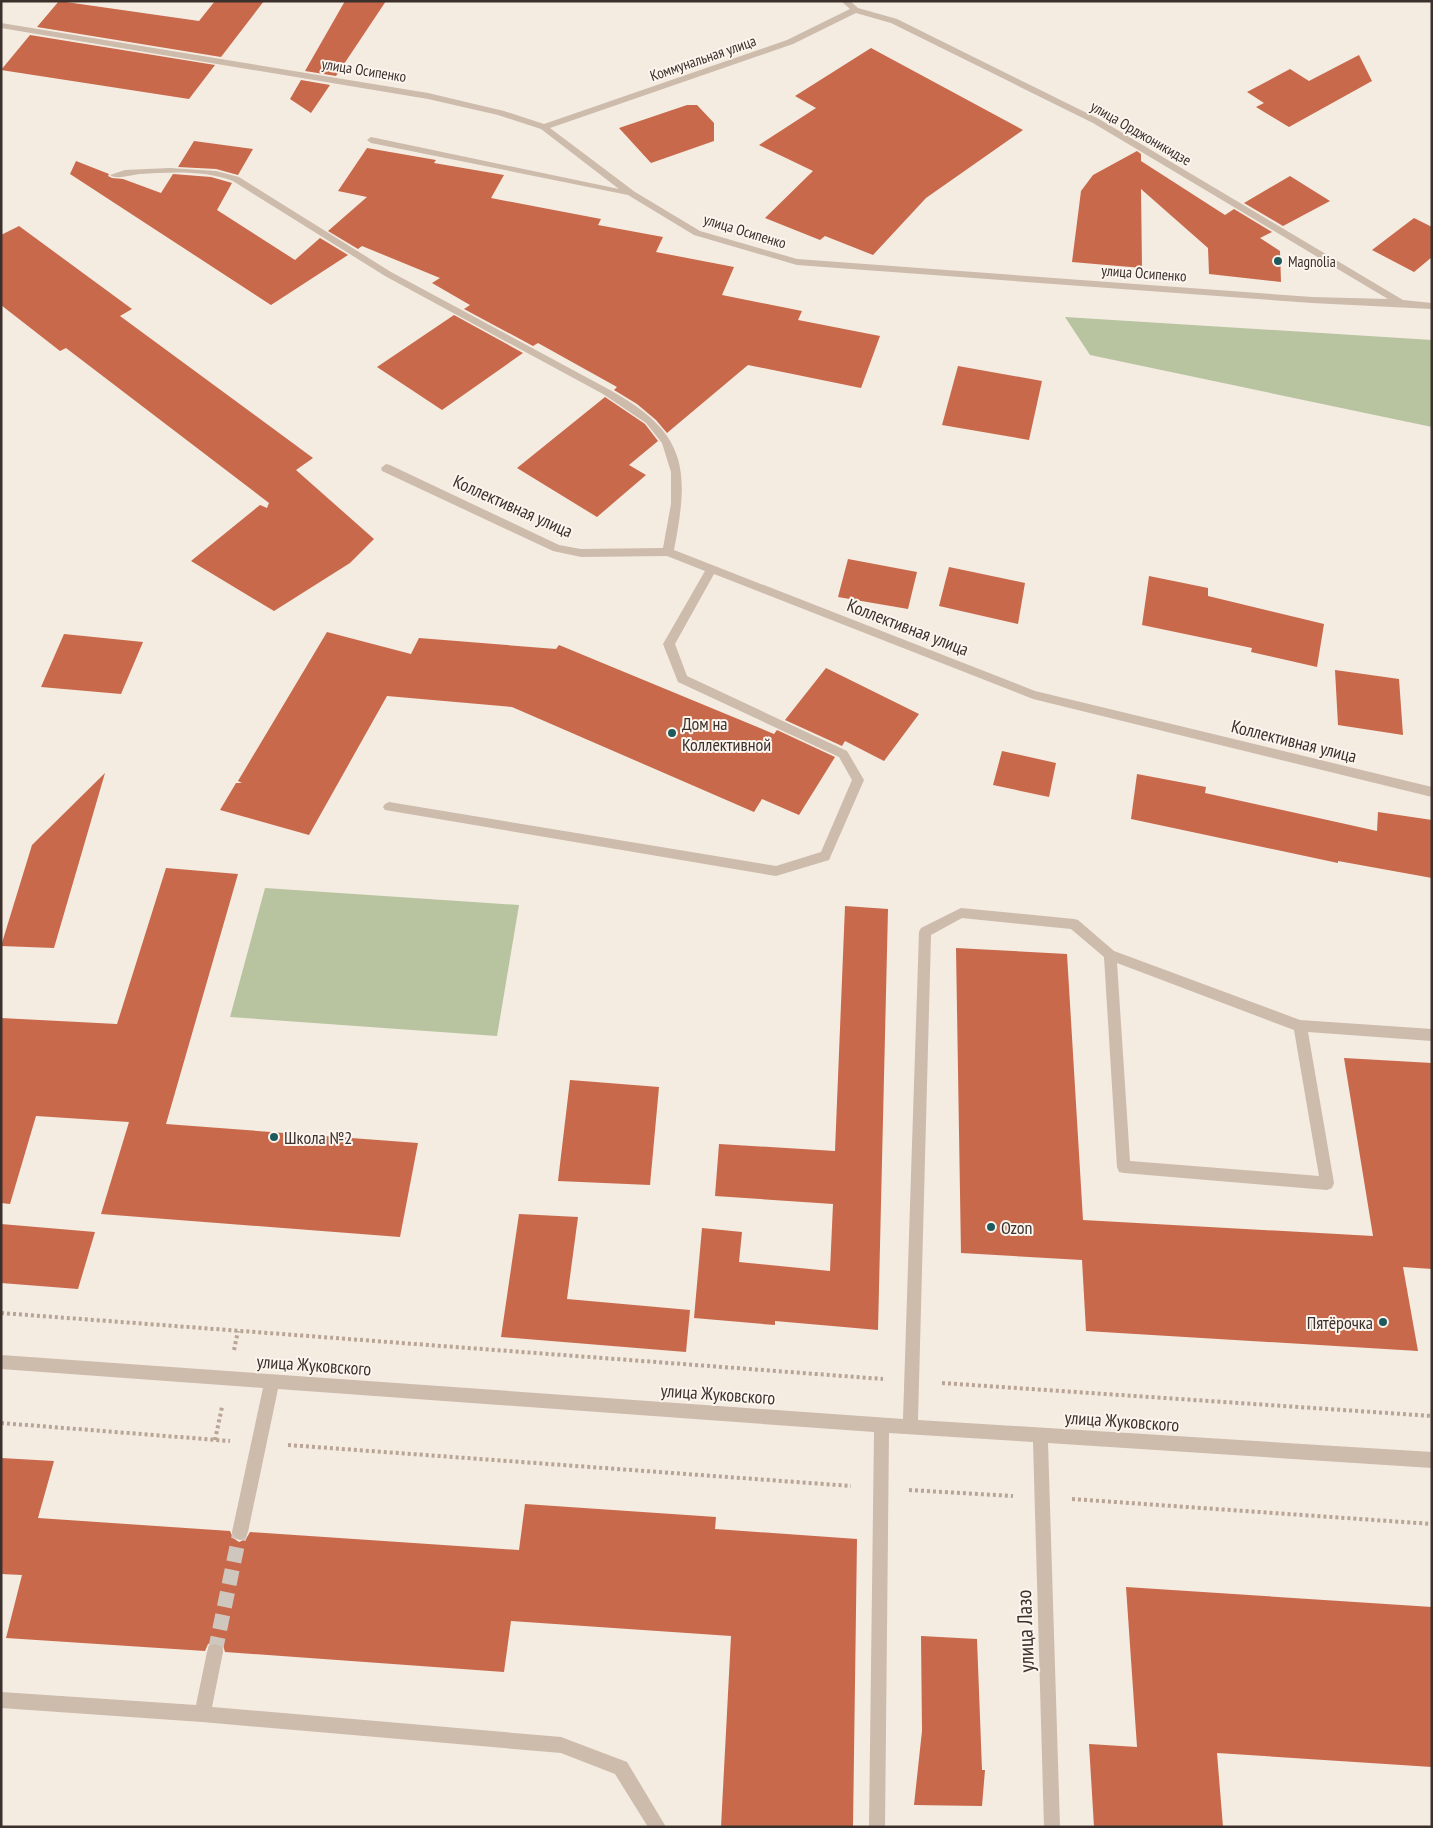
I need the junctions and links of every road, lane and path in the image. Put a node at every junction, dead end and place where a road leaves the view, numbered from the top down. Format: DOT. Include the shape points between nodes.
graph roads {
  1 [pos="845,1"];
  2 [pos="855,10"];
  3 [pos="1,25"];
  4 [pos="544,127"];
  5 [pos="371,140"];
  6 [pos="114,175"];
  7 [pos="632,194"];
  8 [pos="1401,303"];
  9 [pos="1432,306"];
  10 [pos="386,468"];
  11 [pos="668,552"];
  12 [pos="711,569"];
  13 [pos="1432,792"];
  14 [pos="390,807"];
  15 [pos="1110,955"];
  16 [pos="1300,1026"];
  17 [pos="1432,1035"];
  18 [pos="1,1313"];
  19 [pos="1,1362"];
  20 [pos="272,1381"];
  21 [pos="913,1381"];
  22 [pos="1432,1416"];
  23 [pos="1,1423"];
  24 [pos="882,1424"];
  25 [pos="910,1426"];
  26 [pos="1040,1434"];
  27 [pos="259,1443"];
  28 [pos="1432,1460"];
  29 [pos="882,1488"];
  30 [pos="1042,1497"];
  31 [pos="1432,1524"];
  32 [pos="240,1532"];
  33 [pos="215,1652"];
  34 [pos="1,1700"];
  35 [pos="202,1714"];
  36 [pos="658,1827"];
  37 [pos="876,1827"];
  38 [pos="1052,1827"];
  1 -- 2 [label="street"];
  2 -- 4 [label="street, Коммунальная улица" via="790,42"];
  2 -- 8 [label="street, улица Орджоникидзе" via="894,21 1096,122"];
  3 -- 4 [label="street, улица Осипенко" via="428,96"];
  4 -- 7 [label="street, улица Осипенко"];
  5 -- 7 [label="street"];
  6 -- 11 [label="street" via="129,171 202,172 228,176 388,274 599,388 645,417 666,442 676,474 678,495"];
  7 -- 8 [label="street, улица Осипенко" via="697,233 797,262 1312,300"];
  8 -- 9 [label="street, улица Осипенко"];
  10 -- 11 [label="street, Коллективная улица" via="557,548 581,553"];
  11 -- 12 [label="street, Коллективная улица"];
  12 -- 13 [label="street, Коллективная улица" via="1033,695"];
  12 -- 14 [label="street" via="669,644 682,679 843,754 858,780 825,856 776,871"];
  15 -- 16 [label="street"];
  15 -- 16 [label="street" via="1124,1167 1327,1183"];
  15 -- 21 [label="street" via="1074,924 961,913 925,932"];
  16 -- 17 [label="street"];
  18 -- 21 [label="path"];
  19 -- 20 [label="street, улица Жуковского"];
  20 -- 24 [label="street, улица Жуковского"];
  20 -- 27 [label="street"];
  21 -- 22 [label="path"];
  21 -- 25 [label="street"];
  23 -- 27 [label="path"];
  24 -- 25 [label="street, улица Жуковского"];
  24 -- 29 [label="street"];
  25 -- 26 [label="street, улица Жуковского"];
  26 -- 28 [label="street, улица Жуковского"];
  26 -- 30 [label="street, улица Лазо"];
  27 -- 29 [label="path"];
  27 -- 32 [label="street"];
  29 -- 30 [label="path"];
  29 -- 37 [label="street"];
  30 -- 31 [label="path"];
  30 -- 38 [label="street, улица Лазо"];
  33 -- 35 [label="street"];
  34 -- 35 [label="street"];
  35 -- 36 [label="street" via="561,1745 621,1768"];
}
